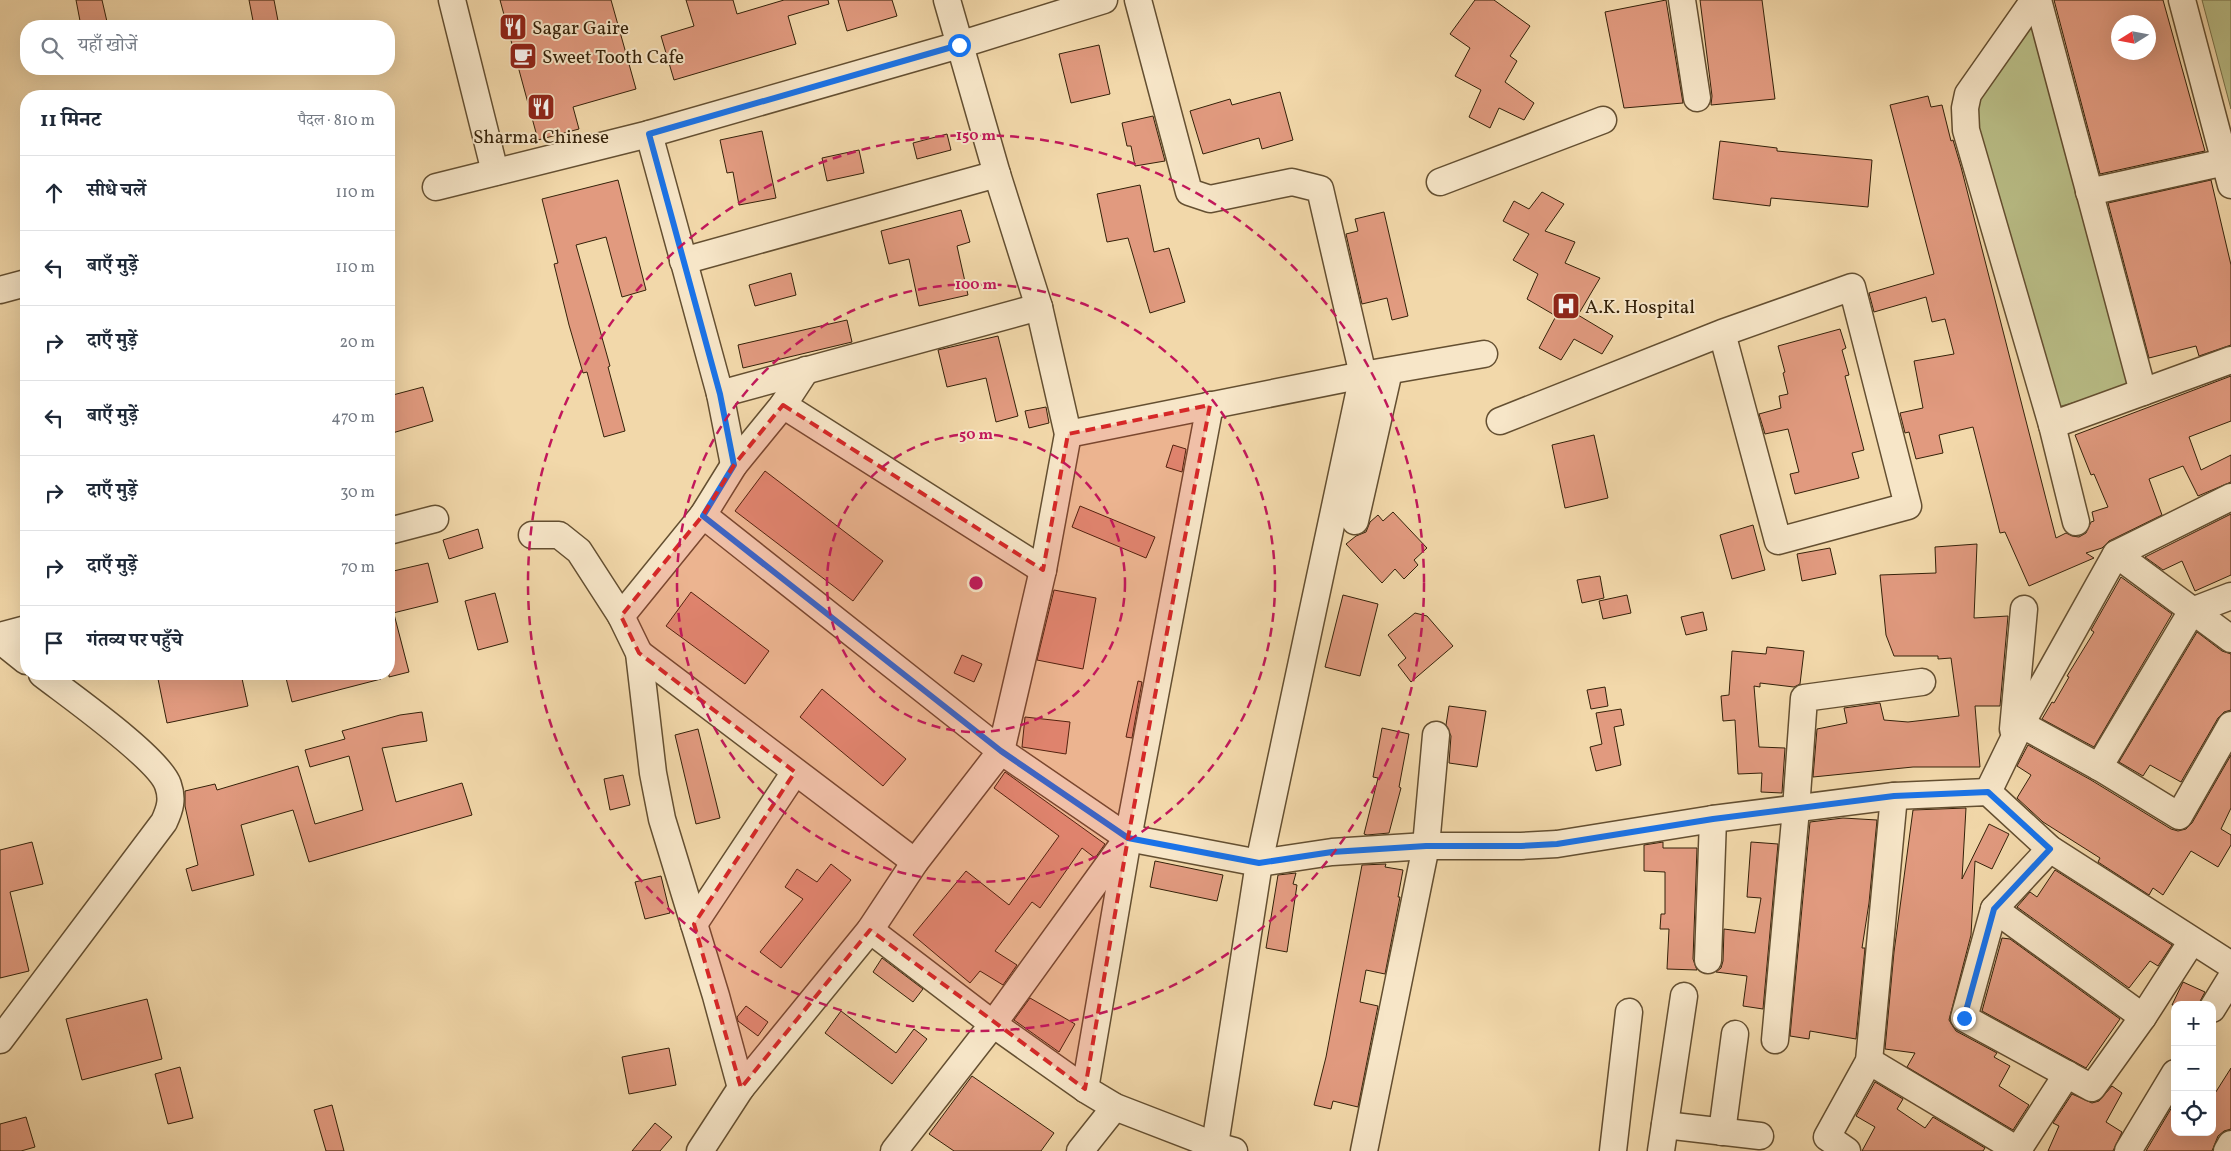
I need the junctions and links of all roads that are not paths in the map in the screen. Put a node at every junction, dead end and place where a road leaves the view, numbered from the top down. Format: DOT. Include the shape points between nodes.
graph roads {
  1 [pos="452,0"];
  2 [pos="947,0"];
  3 [pos="1104,0"];
  4 [pos="1138,0"];
  5 [pos="1682,0"];
  6 [pos="2034,0"];
  7 [pos="2038,0"];
  8 [pos="2182,0"];
  9 [pos="959,45"];
  10 [pos="1698,98"];
  11 [pos="1603,120"];
  12 [pos="649,134"];
  13 [pos="495,172"];
  14 [pos="2228,173"];
  15 [pos="997,174"];
  16 [pos="1440,182"];
  17 [pos="436,187"];
  18 [pos="2089,192"];
  19 [pos="683,261"];
  20 [pos="20,285"];
  21 [pos="0,290"];
  22 [pos="1039,307"];
  23 [pos="1722,333"];
  24 [pos="1484,354"];
  25 [pos="2231,360"];
  26 [pos="806,370"];
  27 [pos="1389,370"];
  28 [pos="1363,375"];
  29 [pos="2143,392"];
  30 [pos="720,394"];
  31 [pos="783,405"];
  32 [pos="1210,405"];
  33 [pos="1500,421"];
  34 [pos="2052,425"];
  35 [pos="1068,434"];
  36 [pos="734,465"];
  37 [pos="2231,497"];
  38 [pos="703,516"];
  39 [pos="435,519"];
  40 [pos="1355,521"];
  41 [pos="2076,522"];
  42 [pos="395,529"];
  43 [pos="532,535"];
  44 [pos="2116,554"];
  45 [pos="1043,570"];
  46 [pos="2231,596"];
  47 [pos="2024,609"];
  48 [pos="2192,611"];
  49 [pos="621,616"];
  50 [pos="20,631"];
  51 [pos="0,636"];
  52 [pos="2231,639"];
  53 [pos="0,640"];
  54 [pos="639,653"];
  55 [pos="20,656"];
  56 [pos="50,680"];
  57 [pos="1922,682"];
  58 [pos="2231,725"];
  59 [pos="2016,733"];
  60 [pos="1436,735"];
  61 [pos="1001,751"];
  62 [pos="2099,768"];
  63 [pos="795,772"];
  64 [pos="1988,792"];
  65 [pos="1894,796"];
  66 [pos="1796,808"];
  67 [pos="1713,819"];
  68 [pos="1128,838"];
  69 [pos="1426,846"];
  70 [pos="2050,849"];
  71 [pos="915,862"];
  72 [pos="1259,863"];
  73 [pos="1994,909"];
  74 [pos="694,924"];
  75 [pos="870,930"];
  76 [pos="2192,941"];
  77 [pos="1708,960"];
  78 [pos="2231,965"];
  79 [pos="2231,978"];
  80 [pos="1684,996"];
  81 [pos="2216,1002"];
  82 [pos="1630,1012"];
  83 [pos="2143,1017"];
  84 [pos="993,1024"];
  85 [pos="1735,1034"];
  86 [pos="0,1040"];
  87 [pos="1775,1040"];
  88 [pos="1869,1061"];
  89 [pos="2067,1074"];
  90 [pos="2171,1080"];
  91 [pos="741,1088"];
  92 [pos="1085,1089"];
  93 [pos="1115,1107"];
  94 [pos="1665,1125"];
  95 [pos="1722,1132"];
  96 [pos="1760,1136"];
  97 [pos="2231,1144"];
  98 [pos="1829,1146"];
  99 [pos="1221,1149"];
  100 [pos="700,1151"];
  101 [pos="894,1151"];
  102 [pos="1080,1151"];
  103 [pos="1364,1151"];
  104 [pos="1614,1151"];
  105 [pos="1661,1151"];
  106 [pos="2019,1151"];
  107 [pos="2128,1151"];
  108 [pos="2227,1151"];
  1 -- 13 [label="street"];
  2 -- 9 [label="street"];
  3 -- 9 [label="street"];
  4 -- 28 [label="street" via="1189,192 1210,199 1292,182 1320,189"];
  5 -- 10 [label="street"];
  6 -- 34 [label="street" via="1968,94 1965,108 1966,130"];
  7 -- 18 [label="street"];
  8 -- 14 [label="street"];
  9 -- 12 [label="street"];
  9 -- 15 [label="street"];
  11 -- 16 [label="street"];
  12 -- 13 [label="street"];
  12 -- 19 [label="street"];
  13 -- 17 [label="street"];
  14 -- 18 [label="street"];
  15 -- 19 [label="street"];
  15 -- 22 [label="street"];
  18 -- 29 [label="street"];
  19 -- 30 [label="street"];
  20 -- 21 [label="street"];
  22 -- 26 [label="street"];
  22 -- 35 [label="street"];
  23 -- 23 [label="street" via="1778,541 1908,506 1852,287"];
  23 -- 33 [label="street"];
  24 -- 27 [label="street"];
  25 -- 29 [label="street"];
  26 -- 30 [label="street"];
  26 -- 31 [label="street"];
  27 -- 28 [label="street"];
  27 -- 40 [label="street"];
  28 -- 32 [label="street"];
  28 -- 72 [label="street"];
  29 -- 34 [label="street"];
  30 -- 36 [label="street"];
  31 -- 36 [label="street"];
  31 -- 45 [label="street"];
  32 -- 35 [label="street"];
  32 -- 68 [label="street"];
  34 -- 41 [label="street"];
  35 -- 45 [label="street"];
  36 -- 38 [label="street"];
  37 -- 44 [label="street"];
  38 -- 49 [label="street"];
  38 -- 61 [label="street"];
  39 -- 42 [label="street"];
  43 -- 49 [label="street" via="559,535 579,551"];
  44 -- 48 [label="street"];
  44 -- 59 [label="street"];
  45 -- 61 [label="street"];
  46 -- 48 [label="street"];
  47 -- 59 [label="street"];
  48 -- 52 [label="street"];
  48 -- 62 [label="street"];
  49 -- 54 [label="street"];
  50 -- 51 [label="street"];
  53 -- 55 [label="street"];
  54 -- 63 [label="street"];
  54 -- 74 [label="street" via="654,782"];
  56 -- 86 [label="street" via="152,761 168,784 170,810"];
  57 -- 66 [label="street" via="1804,698"];
  58 -- 62 [label="street" via="2180,816"];
  59 -- 62 [label="street"];
  59 -- 64 [label="street"];
  60 -- 69 [label="street"];
  61 -- 68 [label="street"];
  61 -- 71 [label="street"];
  63 -- 71 [label="street"];
  63 -- 74 [label="street"];
  64 -- 65 [label="street"];
  64 -- 70 [label="street"];
  65 -- 66 [label="street"];
  65 -- 88 [label="street"];
  66 -- 67 [label="street"];
  66 -- 87 [label="street"];
  67 -- 69 [label="street" via="1557,844"];
  67 -- 77 [label="street"];
  68 -- 72 [label="street"];
  68 -- 84 [label="street"];
  68 -- 92 [label="street"];
  69 -- 72 [label="street" via="1332,852"];
  69 -- 103 [label="street"];
  70 -- 73 [label="street"];
  70 -- 76 [label="street"];
  71 -- 75 [label="street"];
  72 -- 99 [label="street"];
  73 -- 83 [label="street"];
  73 -- 89 [label="street" via="1964,1018"];
  74 -- 91 [label="street"];
  75 -- 84 [label="street"];
  75 -- 91 [label="street"];
  76 -- 78 [label="street"];
  76 -- 83 [label="street"];
  79 -- 81 [label="street"];
  80 -- 94 [label="street"];
  82 -- 104 [label="street"];
  83 -- 89 [label="street" via="2092,1088"];
  84 -- 92 [label="street"];
  84 -- 101 [label="street"];
  85 -- 95 [label="street"];
  88 -- 98 [label="street"];
  88 -- 106 [label="street"];
  89 -- 106 [label="street"];
  90 -- 107 [label="street"];
  91 -- 100 [label="street"];
  92 -- 93 [label="street"];
  93 -- 99 [label="street"];
  93 -- 102 [label="street"];
  94 -- 95 [label="street"];
  94 -- 105 [label="street"];
  95 -- 96 [label="street"];
  97 -- 108 [label="street"];
}
